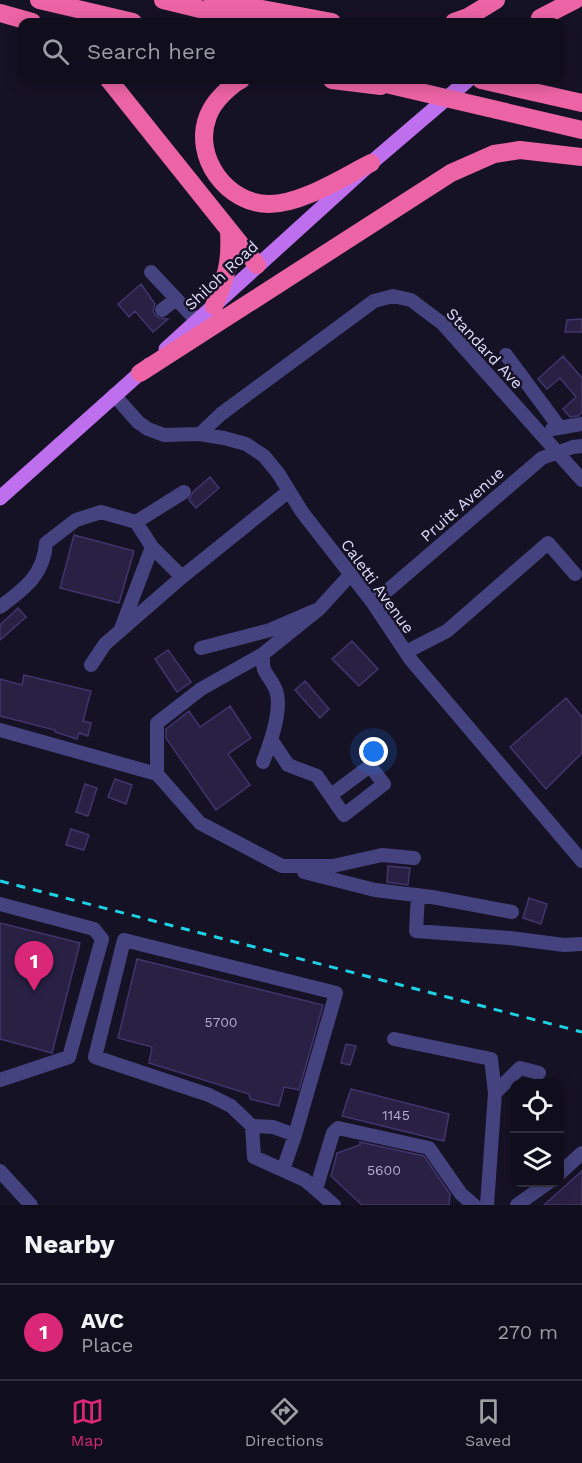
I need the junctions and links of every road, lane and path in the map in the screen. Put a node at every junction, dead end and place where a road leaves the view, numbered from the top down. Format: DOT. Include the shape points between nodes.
graph roads {
  1 [pos="39,0"];
  2 [pos="163,0"];
  3 [pos="213,0"];
  4 [pos="496,0"];
  5 [pos="563,0"];
  6 [pos="576,0"];
  7 [pos="0,13"];
  8 [pos="18,18"];
  9 [pos="116,18"];
  10 [pos="237,18"];
  11 [pos="310,18"];
  12 [pos="465,18"];
  13 [pos="540,18"];
  14 [pos="542,18"];
  15 [pos="112,84"];
  16 [pos="235,84"];
  17 [pos="367,84"];
  18 [pos="387,84"];
  19 [pos="463,84"];
  20 [pos="500,84"];
  21 [pos="410,89"];
  22 [pos="582,92"];
  23 [pos="582,103"];
  24 [pos="582,129"];
  25 [pos="582,157"];
  26 [pos="371,163"];
  27 [pos="229,231"];
  28 [pos="257,265"];
  29 [pos="151,272"];
  30 [pos="176,299"];
  31 [pos="214,306"];
  32 [pos="162,310"];
  33 [pos="197,321"];
  34 [pos="506,355"];
  35 [pos="140,373"];
  36 [pos="114,395"];
  37 [pos="582,424"];
  38 [pos="560,428"];
  39 [pos="539,430"];
  40 [pos="200,434"];
  41 [pos="582,446"];
  42 [pos="558,451"];
  43 [pos="582,480"];
  44 [pos="289,491"];
  45 [pos="184,492"];
  46 [pos="0,498"];
  47 [pos="136,522"];
  48 [pos="152,547"];
  49 [pos="351,574"];
  50 [pos="575,574"];
  51 [pos="182,577"];
  52 [pos="373,603"];
  53 [pos="0,607"];
  54 [pos="319,609"];
  55 [pos="120,631"];
  56 [pos="201,648"];
  57 [pos="406,652"];
  58 [pos="263,654"];
  59 [pos="91,665"];
  60 [pos="0,730"];
  61 [pos="272,741"];
  62 [pos="263,762"];
  63 [pos="157,774"];
  64 [pos="331,795"];
  65 [pos="577,845"];
  66 [pos="414,858"];
  67 [pos="582,861"];
  68 [pos="282,866"];
  69 [pos="418,895"];
  70 [pos="0,904"];
  71 [pos="512,912"];
  72 [pos="582,944"];
  73 [pos="394,1039"];
  74 [pos="539,1073"];
  75 [pos="0,1080"];
  76 [pos="495,1093"];
  77 [pos="252,1126"];
  78 [pos="295,1135"];
  79 [pos="582,1153"];
  80 [pos="564,1169"];
  81 [pos="283,1170"];
  82 [pos="0,1171"];
  83 [pos="542,1187"];
  84 [pos="316,1189"];
  85 [pos="31,1205"];
  86 [pos="334,1205"];
  87 [pos="474,1205"];
  88 [pos="487,1205"];
  89 [pos="517,1205"];
  1 -- 9 [label="highway"];
  2 -- 10 [label="highway"];
  3 -- 11 [label="highway"];
  4 -- 12 [label="highway"];
  5 -- 13 [label="main road"];
  6 -- 14 [label="highway"];
  7 -- 8 [label="highway"];
  15 -- 27 [label="highway"];
  16 -- 26 [label="highway" via="213,106 207,117 204,141 212,168 231,192 255,203 285,203"];
  17 -- 21 [label="highway"];
  18 -- 21 [label="highway"];
  19 -- 26 [label="main road, Shiloh Road"];
  20 -- 22 [label="highway"];
  20 -- 23 [label="highway"];
  21 -- 24 [label="highway"];
  25 -- 35 [label="highway" via="520,150 494,154 452,173"];
  26 -- 28 [label="main road, Shiloh Road"];
  27 -- 28 [label="highway"];
  27 -- 31 [label="highway" via="227,275"];
  28 -- 31 [label="main road, Shiloh Road"];
  29 -- 30 [label="street"];
  30 -- 32 [label="street"];
  30 -- 33 [label="street"];
  31 -- 33 [label="main road, Shiloh Road"];
  33 -- 35 [label="main road, Shiloh Road"];
  34 -- 38 [label="street"];
  35 -- 36 [label="main road, Shiloh Road"];
  36 -- 40 [label="street, Caletti Avenue" via="148,429 164,435"];
  36 -- 46 [label="main road, Shiloh Road"];
  37 -- 38 [label="street"];
  38 -- 39 [label="street"];
  39 -- 40 [label="street, Standard Ave" via="443,324 411,300 393,296 374,301 221,414"];
  39 -- 42 [label="street, Standard Ave"];
  40 -- 44 [label="street, Caletti Avenue" via="246,444 264,456"];
  41 -- 42 [label="street, Pruitt Avenue"];
  42 -- 43 [label="street, Standard Ave"];
  42 -- 52 [label="street, Pruitt Avenue" via="527,470"];
  44 -- 49 [label="street, Caletti Avenue"];
  44 -- 51 [label="street"];
  45 -- 47 [label="street"];
  47 -- 48 [label="street"];
  47 -- 53 [label="street" via="101,512 76,520 46,543 45,559 26,588"];
  48 -- 51 [label="street"];
  48 -- 55 [label="street"];
  49 -- 52 [label="street, Caletti Avenue"];
  49 -- 54 [label="street"];
  50 -- 57 [label="street" via="548,543 447,631"];
  51 -- 55 [label="street"];
  52 -- 57 [label="street, Caletti Avenue"];
  54 -- 56 [label="street" via="270,630"];
  54 -- 58 [label="street"];
  55 -- 59 [label="street"];
  57 -- 65 [label="street, Caletti Avenue"];
  58 -- 61 [label="street" via="262,670 276,690 277,717"];
  58 -- 63 [label="street" via="201,689 157,723"];
  60 -- 63 [label="street"];
  61 -- 62 [label="street"];
  61 -- 64 [label="street" via="288,765 317,777"];
  63 -- 68 [label="street" via="200,823"];
  65 -- 67 [label="street, Caletti Avenue"];
  66 -- 68 [label="street" via="382,855 333,866"];
  68 -- 69 [label="street" via="375,890"];
  69 -- 71 [label="street"];
  69 -- 72 [label="street" via="416,931"];
  70 -- 75 [label="street" via="94,929 102,939 69,1057"];
  73 -- 76 [label="street" via="491,1059"];
  74 -- 76 [label="street" via="520,1068"];
  76 -- 88 [label="street"];
  77 -- 78 [label="street" via="273,1127"];
  77 -- 78 [label="street" via="231,1106 209,1095 95,1057 124,940 336,993"];
  77 -- 81 [label="street" via="254,1157"];
  78 -- 81 [label="street"];
  79 -- 80 [label="street"];
  81 -- 84 [label="street"];
  82 -- 85 [label="street"];
  83 -- 89 [label="street"];
  84 -- 86 [label="street"];
  84 -- 87 [label="street" via="333,1133 338,1128 429,1148 461,1194"];
}
